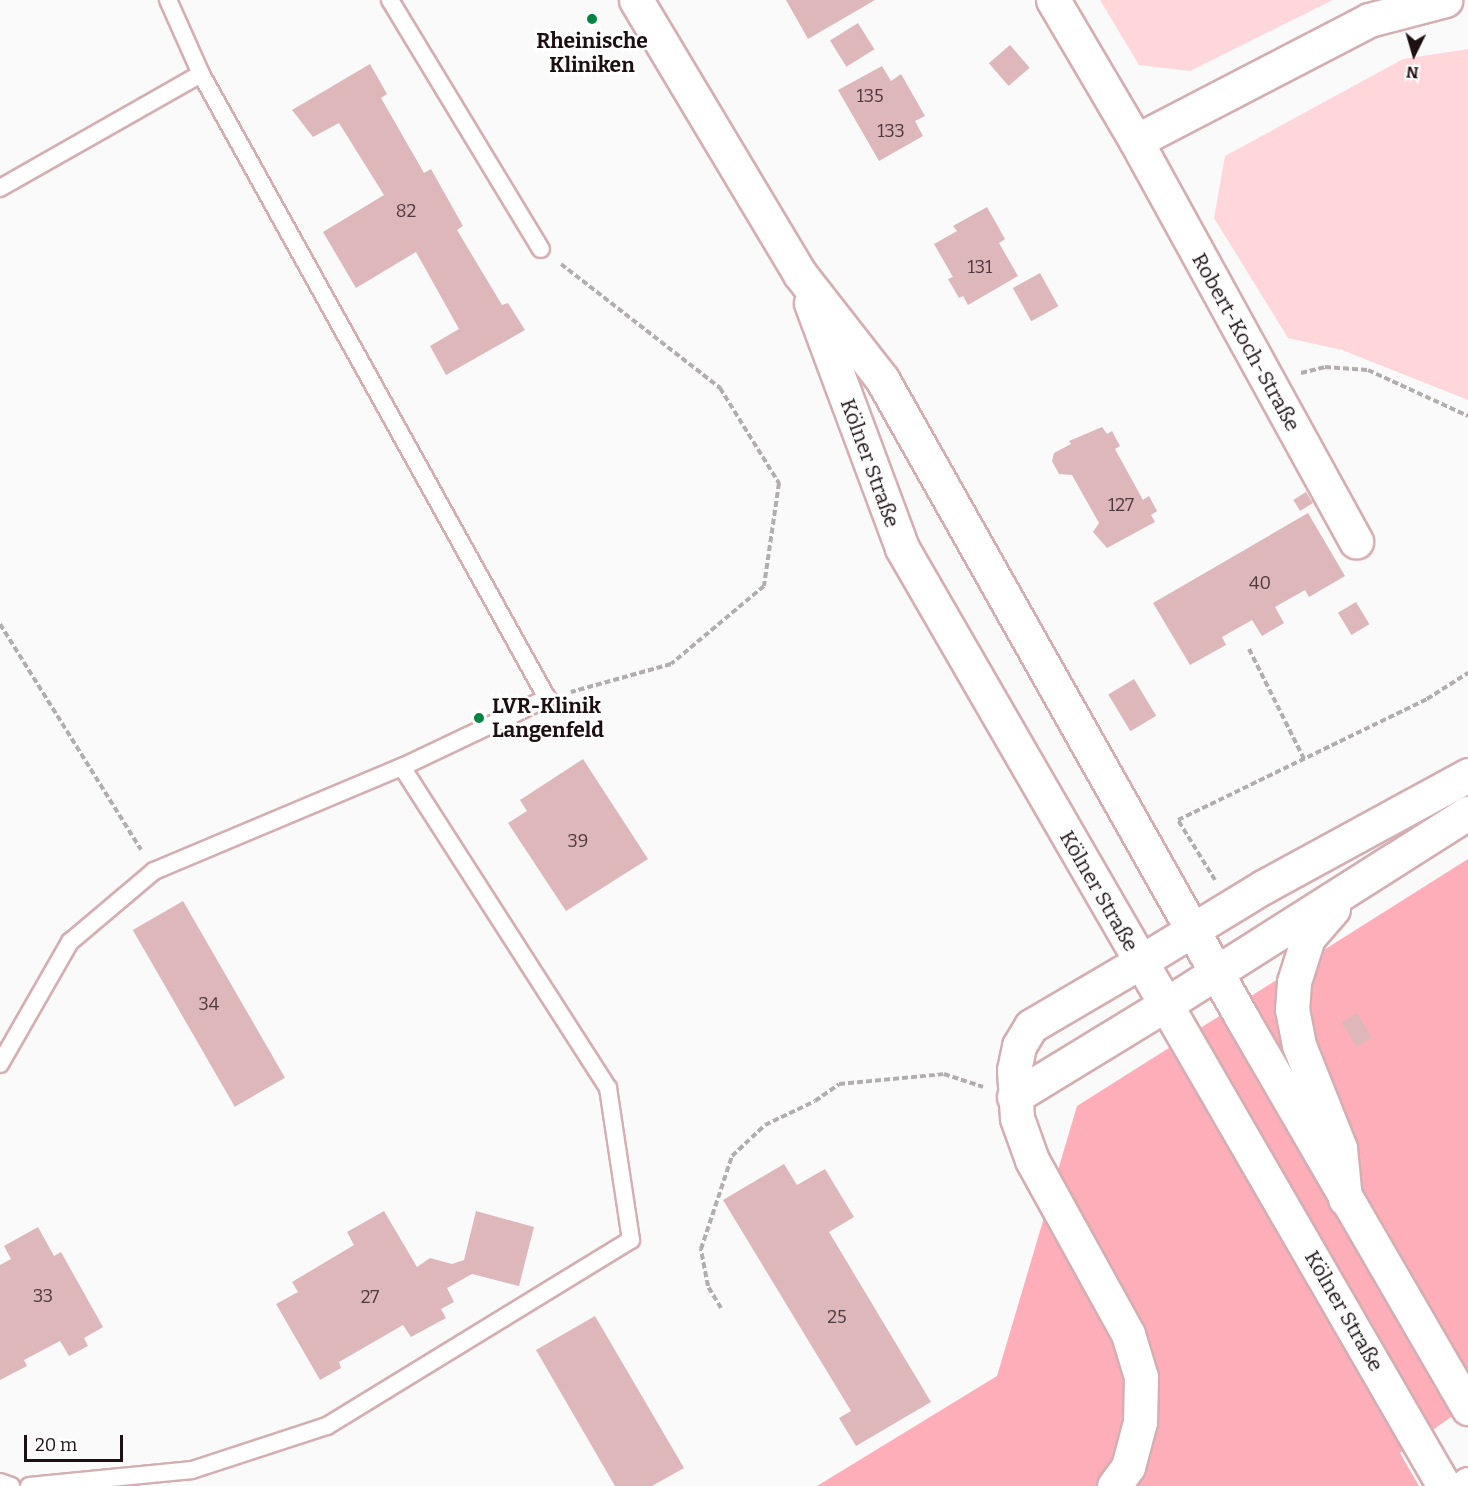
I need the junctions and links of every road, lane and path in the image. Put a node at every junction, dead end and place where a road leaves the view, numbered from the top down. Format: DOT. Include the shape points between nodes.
graph roads {
  1 [pos="167,0"];
  2 [pos="390,0"];
  3 [pos="636,0"];
  4 [pos="1053,0"];
  5 [pos="1445,0"];
  6 [pos="201,74"];
  7 [pos="1136,141"];
  8 [pos="0,188"];
  9 [pos="541,249"];
  10 [pos="800,274"];
  11 [pos="1269,383"];
  12 [pos="1468,416"];
  13 [pos="1356,542"];
  14 [pos="0,624"];
  15 [pos="1249,649"];
  16 [pos="1468,673"];
  17 [pos="547,698"];
  18 [pos="1304,759"];
  19 [pos="402,767"];
  20 [pos="1468,775"];
  21 [pos="1468,813"];
  22 [pos="154,871"];
  23 [pos="1345,894"];
  24 [pos="1231,906"];
  25 [pos="1192,929"];
  26 [pos="1140,962"];
  27 [pos="1217,973"];
  28 [pos="1166,1005"];
  29 [pos="0,1064"];
  30 [pos="1014,1097"];
  31 [pos="1345,1199"];
  32 [pos="721,1308"];
  33 [pos="1468,1408"];
  34 [pos="0,1482"];
  35 [pos="11,1486"];
  36 [pos="29,1486"];
  37 [pos="1114,1486"];
  38 [pos="1444,1486"];
  1 -- 6 [label="lane"];
  2 -- 9 [label="lane"];
  3 -- 10 [label="main road, Kölner Straße"];
  4 -- 7 [label="main road, Robert-Koch-Straße"];
  5 -- 7 [label="main road" via="1370,20"];
  6 -- 8 [label="lane"];
  6 -- 17 [label="lane"];
  7 -- 11 [label="main road, Robert-Koch-Straße"];
  9 -- 17 [label="path" via="720,388 779,483 764,586 671,664"];
  10 -- 25 [label="main road, Kölner Straße" via="882,379"];
  10 -- 26 [label="main road, Kölner Straße" via="902,548"];
  11 -- 12 [label="path" via="1324,367 1368,370"];
  11 -- 13 [label="main road, Robert-Koch-Straße"];
  14 -- 22 [label="path"];
  15 -- 18 [label="path"];
  16 -- 18 [label="path" via="1427,699"];
  17 -- 19 [label="lane"];
  18 -- 24 [label="path" via="1178,820"];
  19 -- 22 [label="lane"];
  19 -- 36 [label="lane" via="608,1089 630,1240 327,1425 192,1470"];
  20 -- 24 [label="main road"];
  21 -- 23 [label="main road"];
  22 -- 29 [label="lane" via="70,942"];
  23 -- 27 [label="main road"];
  23 -- 31 [label="main road" via="1308,938 1294,982 1292,1009 1302,1055 1340,1148"];
  24 -- 25 [label="main road"];
  25 -- 26 [label="main road"];
  25 -- 27 [label="main road, Kölner Straße"];
  26 -- 28 [label="main road, Kölner Straße"];
  26 -- 30 [label="main road" via="1030,1026 1019,1046"];
  27 -- 28 [label="main road"];
  27 -- 31 [label="main road, Kölner Straße"];
  28 -- 30 [label="main road"];
  28 -- 38 [label="main road, Kölner Straße"];
  30 -- 32 [label="path" via="944,1074 895,1076 839,1084 815,1101 765,1125 732,1156 701,1249 708,1286"];
  30 -- 37 [label="main road" via="1017,1118 1036,1172 1128,1334 1141,1377 1140,1422 1128,1467"];
  31 -- 33 [label="main road, Kölner Straße"];
  34 -- 35 [label="lane"];
}
